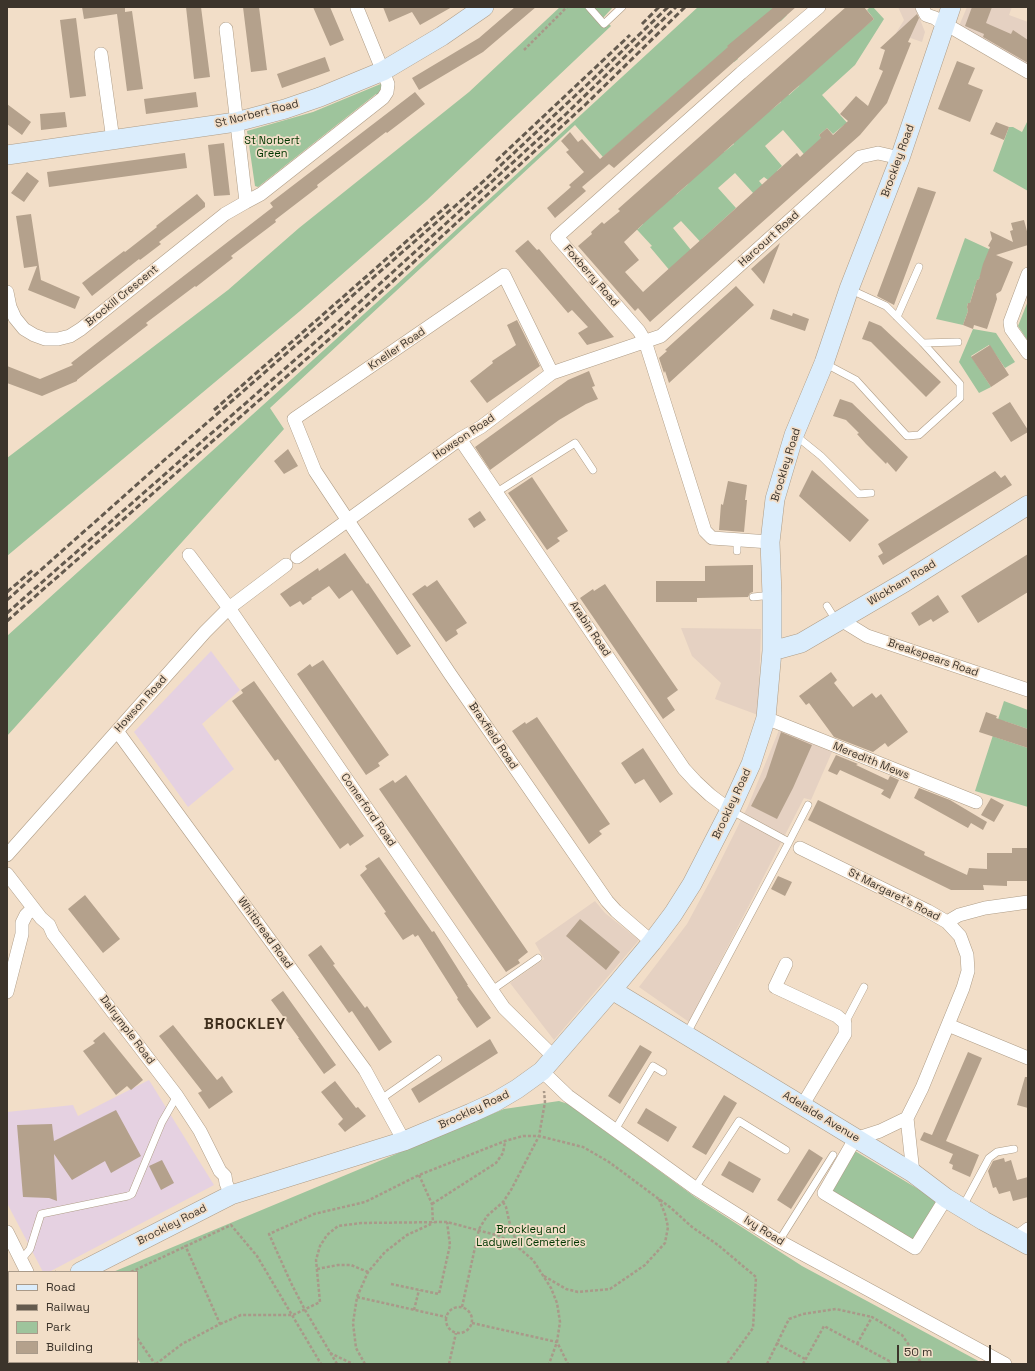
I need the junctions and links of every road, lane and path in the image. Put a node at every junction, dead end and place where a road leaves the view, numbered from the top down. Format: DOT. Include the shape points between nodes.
graph roads {
  1 [pos="484,7"];
  2 [pos="567,7"];
  3 [pos="589,7"];
  4 [pos="622,7"];
  5 [pos="819,7"];
  6 [pos="922,7"];
  7 [pos="951,7"];
  8 [pos="357,8"];
  9 [pos="944,25"];
  10 [pos="226,28"];
  11 [pos="524,50"];
  12 [pos="101,54"];
  13 [pos="383,71"];
  14 [pos="1028,72"];
  15 [pos="236,122"];
  16 [pos="113,140"];
  17 [pos="7,155"];
  18 [pos="900,158"];
  19 [pos="246,202"];
  20 [pos="919,266"];
  21 [pos="1028,274"];
  22 [pos="849,289"];
  23 [pos="7,292"];
  24 [pos="897,317"];
  25 [pos="644,341"];
  26 [pos="958,342"];
  27 [pos="923,343"];
  28 [pos="1028,353"];
  29 [pos="824,363"];
  30 [pos="552,373"];
  31 [pos="794,435"];
  32 [pos="460,439"];
  33 [pos="593,470"];
  34 [pos="497,492"];
  35 [pos="871,493"];
  36 [pos="1028,505"];
  37 [pos="347,520"];
  38 [pos="770,542"];
  39 [pos="189,555"];
  40 [pos="297,557"];
  41 [pos="286,566"];
  42 [pos="772,596"];
  43 [pos="753,597"];
  44 [pos="229,608"];
  45 [pos="835,616"];
  46 [pos="772,651"];
  47 [pos="1028,690"];
  48 [pos="766,718"];
  49 [pos="117,731"];
  50 [pos="976,802"];
  51 [pos="808,805"];
  52 [pos="730,810"];
  53 [pos="794,845"];
  54 [pos="7,855"];
  55 [pos="7,874"];
  56 [pos="1028,902"];
  57 [pos="33,908"];
  58 [pos="947,922"];
  59 [pos="652,942"];
  60 [pos="538,958"];
  61 [pos="786,964"];
  62 [pos="864,987"];
  63 [pos="492,990"];
  64 [pos="612,990"];
  65 [pos="7,992"];
  66 [pos="845,1024"];
  67 [pos="948,1025"];
  68 [pos="686,1035"];
  69 [pos="1028,1058"];
  70 [pos="438,1059"];
  71 [pos="548,1064"];
  72 [pos="663,1072"];
  73 [pos="178,1096"];
  74 [pos="381,1099"];
  75 [pos="802,1106"];
  76 [pos="907,1118"];
  77 [pos="615,1130"];
  78 [pos="538,1136"];
  79 [pos="855,1139"];
  80 [pos="404,1141"];
  81 [pos="505,1141"];
  82 [pos="1014,1148"];
  83 [pos="786,1150"];
  84 [pos="833,1155"];
  85 [pos="913,1173"];
  86 [pos="419,1176"];
  87 [pos="695,1188"];
  88 [pos="231,1195"];
  89 [pos="658,1199"];
  90 [pos="504,1202"];
  91 [pos="954,1203"];
  92 [pos="432,1204"];
  93 [pos="446,1222"];
  94 [pos="433,1223"];
  95 [pos="479,1230"];
  96 [pos="7,1232"];
  97 [pos="1024,1237"];
  98 [pos="779,1241"];
  99 [pos="185,1245"];
  100 [pos="520,1249"];
  101 [pos="21,1260"];
  102 [pos="317,1268"];
  103 [pos="26,1271"];
  104 [pos="82,1271"];
  105 [pos="132,1271"];
  106 [pos="368,1272"];
  107 [pos="544,1276"];
  108 [pos="391,1284"];
  109 [pos="419,1290"];
  110 [pos="357,1297"];
  111 [pos="462,1307"];
  112 [pos="305,1310"];
  113 [pos="414,1310"];
  114 [pos="293,1315"];
  115 [pos="446,1317"];
  116 [pos="872,1317"];
  117 [pos="472,1323"];
  118 [pos="220,1324"];
  119 [pos="456,1333"];
  120 [pos="138,1339"];
  121 [pos="557,1342"];
  122 [pos="776,1343"];
  123 [pos="857,1344"];
  124 [pos="330,1353"];
  125 [pos="806,1360"];
  126 [pos="155,1364"];
  127 [pos="320,1364"];
  128 [pos="337,1364"];
  129 [pos="353,1364"];
  130 [pos="365,1364"];
  131 [pos="449,1364"];
  132 [pos="549,1364"];
  133 [pos="568,1364"];
  134 [pos="727,1364"];
  135 [pos="767,1364"];
  136 [pos="803,1364"];
  137 [pos="890,1364"];
  138 [pos="922,1364"];
  139 [pos="931,1364"];
  140 [pos="949,1364"];
  141 [pos="1005,1364"];
  1 -- 13 [label="main road, St Norbert Road" via="442,36"];
  2 -- 11 [label="path"];
  3 -- 4 [label="lane" via="604,24"];
  5 -- 25 [label="street, Foxberry Road" via="556,237 639,331"];
  6 -- 9 [label="street" via="926,15"];
  7 -- 9 [label="main road, Brockley Road"];
  8 -- 13 [label="street"];
  9 -- 14 [label="street"];
  9 -- 18 [label="main road, Brockley Road"];
  10 -- 15 [label="street"];
  12 -- 16 [label="street"];
  13 -- 15 [label="main road, St Norbert Road" via="320,97"];
  13 -- 19 [label="street" via="388,84 388,92 383,98 261,194"];
  15 -- 16 [label="main road, St Norbert Road"];
  15 -- 19 [label="street"];
  16 -- 17 [label="main road, St Norbert Road"];
  18 -- 22 [label="main road, Brockley Road"];
  18 -- 25 [label="street, Harcourt Road" via="878,154 860,157 661,336"];
  19 -- 23 [label="street, Brockill Crescent" via="225,214 70,336 45,339 24,329 15,318"];
  20 -- 24 [label="lane"];
  21 -- 28 [label="street" via="1010,322 1011,329"];
  22 -- 24 [label="lane" via="886,306"];
  22 -- 29 [label="main road, Brockley Road"];
  24 -- 27 [label="lane"];
  25 -- 30 [label="street, Howson Road"];
  25 -- 38 [label="street, Foxberry Road" via="705,531 712,538 737,546"];
  26 -- 27 [label="lane"];
  27 -- 29 [label="lane" via="960,384 960,398 919,435 907,436 856,380"];
  29 -- 31 [label="main road, Brockley Road"];
  30 -- 32 [label="street, Howson Road" via="481,427"];
  30 -- 37 [label="street, Kneller Road" via="504,275 294,419 314,471"];
  31 -- 35 [label="lane" via="821,456 859,494"];
  31 -- 38 [label="main road, Brockley Road" via="775,499"];
  32 -- 34 [label="street, Arabin Road"];
  32 -- 37 [label="street, Howson Road"];
  33 -- 34 [label="lane" via="575,443"];
  34 -- 52 [label="street, Arabin Road" via="684,768 710,795"];
  36 -- 45 [label="main road, Wickham Road"];
  37 -- 40 [label="street, Howson Road"];
  37 -- 59 [label="street, Braxfield Road" via="607,901"];
  38 -- 42 [label="main road, Brockley Road"];
  39 -- 44 [label="street, Comerford Road"];
  40 -- 41 [label="lane"];
  41 -- 44 [label="street, Howson Road"];
  42 -- 43 [label="lane"];
  42 -- 46 [label="main road, Brockley Road"];
  44 -- 49 [label="street, Howson Road"];
  44 -- 63 [label="street, Comerford Road"];
  45 -- 46 [label="main road, Wickham Road" via="801,643"];
  45 -- 47 [label="street, Breakspears Road" via="867,636"];
  46 -- 48 [label="main road, Brockley Road"];
  48 -- 50 [label="street, Meredith Mews"];
  48 -- 52 [label="main road, Brockley Road" via="751,764"];
  49 -- 54 [label="street, Howson Road"];
  49 -- 74 [label="street, Whitbread Road" via="365,1070"];
  51 -- 53 [label="lane"];
  52 -- 53 [label="lane"];
  52 -- 59 [label="main road, Brockley Road" via="692,884"];
  53 -- 58 [label="street, St Margaret's Road"];
  53 -- 68 [label="lane"];
  55 -- 57 [label="street, Dalrymple Road"];
  56 -- 58 [label="street" via="985,908 959,915"];
  57 -- 65 [label="street" via="22,923 22,934"];
  57 -- 73 [label="street, Dalrymple Road" via="49,925 53,934"];
  58 -- 67 [label="street, St Margaret's Road" via="960,936 967,955 968,971"];
  59 -- 64 [label="main road, Brockley Road"];
  60 -- 63 [label="lane"];
  61 -- 66 [label="street" via="776,987 837,1016"];
  62 -- 66 [label="lane"];
  63 -- 71 [label="street, Comerford Road"];
  64 -- 68 [label="main road, Adelaide Avenue"];
  64 -- 71 [label="main road, Brockley Road"];
  66 -- 75 [label="street" via="845,1034"];
  67 -- 69 [label="street"];
  67 -- 76 [label="street, St Margaret's Road"];
  68 -- 75 [label="main road, Adelaide Avenue"];
  70 -- 74 [label="lane"];
  71 -- 77 [label="street, Ivy Road" via="568,1096"];
  71 -- 78 [label="path" via="545,1102"];
  71 -- 80 [label="main road, Brockley Road" via="517,1089 495,1102"];
  72 -- 77 [label="lane" via="653,1066"];
  73 -- 88 [label="street, Dalrymple Road" via="225,1176"];
  73 -- 101 [label="lane" via="162,1122 132,1194 41,1214 30,1249"];
  74 -- 80 [label="street, Whitbread Road"];
  75 -- 79 [label="main road, Adelaide Avenue"];
  76 -- 79 [label="street"];
  76 -- 85 [label="street"];
  77 -- 87 [label="street, Ivy Road"];
  78 -- 81 [label="path" via="523,1136"];
  78 -- 89 [label="path" via="583,1147 609,1162"];
  78 -- 90 [label="path"];
  79 -- 85 [label="main road, Adelaide Avenue"];
  79 -- 91 [label="street" via="824,1193 915,1248"];
  80 -- 88 [label="main road, Brockley Road"];
  81 -- 86 [label="path"];
  81 -- 92 [label="path" via="503,1153 496,1163"];
  82 -- 91 [label="lane" via="997,1152 989,1158"];
  83 -- 87 [label="lane" via="739,1121"];
  84 -- 98 [label="lane"];
  85 -- 91 [label="main road, Adelaide Avenue"];
  86 -- 92 [label="path"];
  86 -- 112 [label="path" via="365,1202 314,1214 269,1234"];
  87 -- 98 [label="street, Ivy Road"];
  88 -- 104 [label="main road, Brockley Road"];
  89 -- 107 [label="path" via="668,1226 665,1243 646,1265 627,1278 610,1289 578,1292 562,1287"];
  89 -- 134 [label="path" via="756,1277 753,1328"];
  90 -- 95 [label="path" via="487,1216"];
  90 -- 100 [label="path" via="511,1229"];
  91 -- 97 [label="main road, Adelaide Avenue" via="984,1221"];
  92 -- 94 [label="path"];
  93 -- 94 [label="path"];
  93 -- 95 [label="path"];
  93 -- 109 [label="path" via="450,1245 439,1294"];
  94 -- 102 [label="path" via="361,1223 338,1226 327,1235 320,1246 316,1260"];
  94 -- 106 [label="path" via="407,1235 385,1252"];
  95 -- 100 [label="path" via="500,1236"];
  95 -- 111 [label="path"];
  96 -- 101 [label="street"];
  98 -- 141 [label="street, Ivy Road"];
  99 -- 105 [label="path"];
  99 -- 114 [label="path" via="231,1225 257,1256"];
  99 -- 118 [label="path"];
  100 -- 107 [label="path"];
  101 -- 103 [label="street"];
  102 -- 106 [label="path" via="351,1265"];
  102 -- 112 [label="path" via="320,1302"];
  106 -- 110 [label="path"];
  107 -- 121 [label="path" via="557,1303 560,1322"];
  108 -- 109 [label="path"];
  109 -- 113 [label="path"];
  110 -- 113 [label="path"];
  110 -- 130 [label="path" via="353,1323 356,1348"];
  111 -- 115 [label="path" via="452,1309"];
  111 -- 117 [label="path" via="470,1313"];
  112 -- 114 [label="path"];
  112 -- 124 [label="path"];
  113 -- 115 [label="path"];
  114 -- 118 [label="path" via="242,1315"];
  114 -- 127 [label="path"];
  115 -- 119 [label="path" via="448,1327"];
  116 -- 122 [label="path" via="836,1309 803,1314 789,1319"];
  116 -- 123 [label="path"];
  116 -- 138 [label="path" via="902,1335"];
  117 -- 119 [label="path" via="464,1333"];
  117 -- 121 [label="path"];
  118 -- 126 [label="path" via="182,1344"];
  119 -- 131 [label="path"];
  120 -- 126 [label="path"];
  121 -- 132 [label="path"];
  121 -- 133 [label="path"];
  122 -- 125 [label="path"];
  122 -- 135 [label="path"];
  123 -- 125 [label="path" via="824,1326"];
  123 -- 137 [label="path" via="891,1362"];
  124 -- 128 [label="path"];
  124 -- 129 [label="path"];
  125 -- 136 [label="path"];
  139 -- 140 [label="path"];
}
